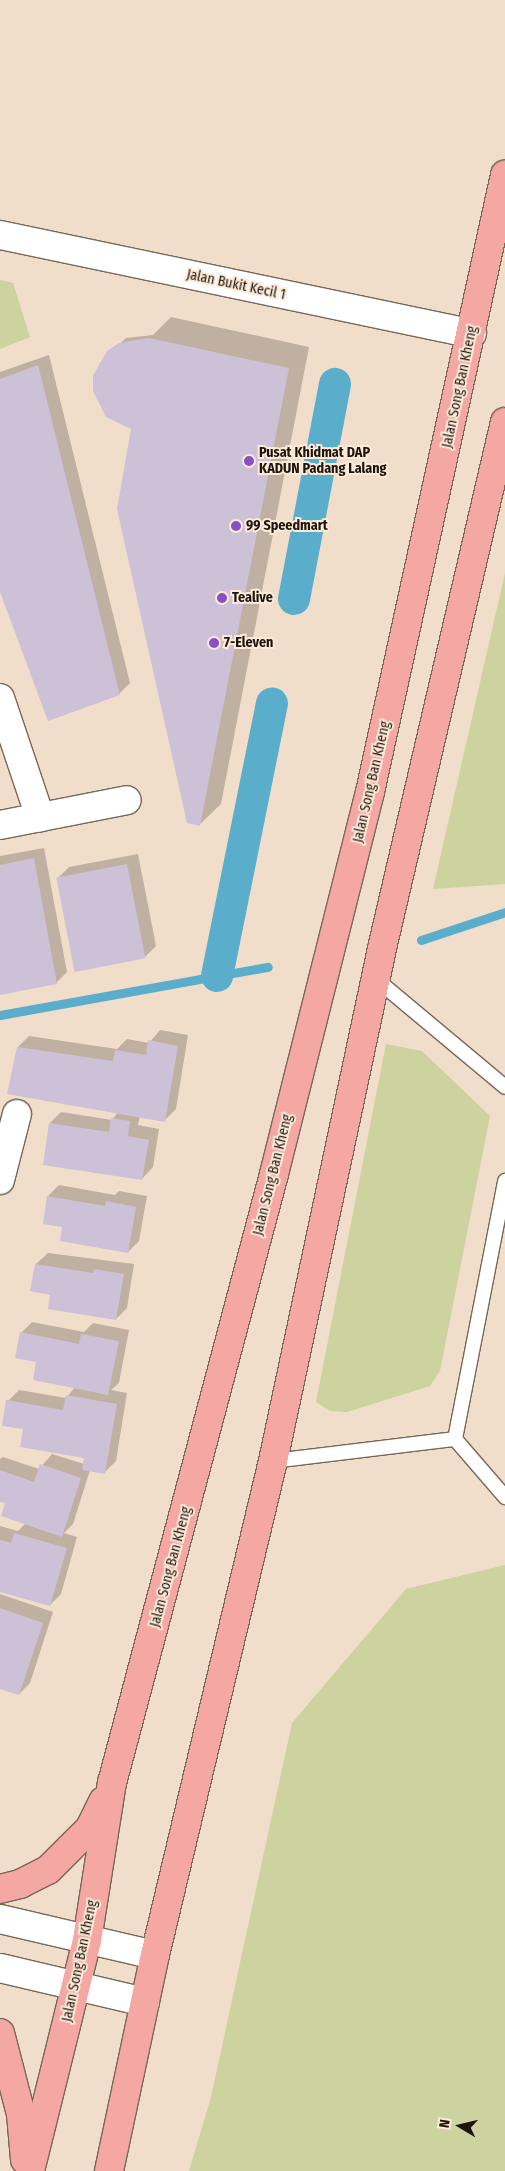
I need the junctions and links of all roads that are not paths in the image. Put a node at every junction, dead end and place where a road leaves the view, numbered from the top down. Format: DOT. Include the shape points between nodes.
graph roads {
  1 [pos="505,175"];
  2 [pos="0,235"];
  3 [pos="472,334"];
  4 [pos="505,422"];
  5 [pos="0,698"];
  6 [pos="126,800"];
  7 [pos="40,817"];
  8 [pos="0,825"];
  9 [pos="376,980"];
  10 [pos="505,1087"];
  11 [pos="17,1114"];
  12 [pos="0,1180"];
  13 [pos="505,1181"];
  14 [pos="455,1439"];
  15 [pos="273,1460"];
  16 [pos="505,1497"];
  17 [pos="112,1784"];
  18 [pos="0,1889"];
  19 [pos="0,1919"];
  20 [pos="87,1940"];
  21 [pos="155,1955"];
  22 [pos="0,1968"];
  23 [pos="76,1987"];
  24 [pos="145,2002"];
  25 [pos="0,2033"];
  26 [pos="28,2171"];
  27 [pos="109,2171"];
  1 -- 3 [label="main road, Jalan Song Ban Kheng"];
  2 -- 3 [label="street, Jalan Bukit Kecil 1"];
  3 -- 17 [label="main road, Jalan Song Ban Kheng" via="368,802 274,1174"];
  4 -- 9 [label="main road"];
  5 -- 7 [label="street"];
  6 -- 7 [label="street"];
  7 -- 8 [label="street"];
  9 -- 10 [label="lane"];
  9 -- 15 [label="main road"];
  11 -- 12 [label="street"];
  13 -- 14 [label="lane"];
  14 -- 15 [label="lane"];
  14 -- 16 [label="lane"];
  15 -- 21 [label="main road"];
  17 -- 18 [label="main road" via="90,1828 48,1870 20,1884"];
  17 -- 20 [label="main road, Jalan Song Ban Kheng"];
  19 -- 20 [label="street"];
  20 -- 21 [label="street"];
  20 -- 23 [label="main road, Jalan Song Ban Kheng"];
  21 -- 24 [label="main road"];
  22 -- 23 [label="street"];
  23 -- 24 [label="street"];
  23 -- 26 [label="main road, Jalan Song Ban Kheng"];
  24 -- 27 [label="main road"];
  25 -- 26 [label="main road" via="21,2114"];
}
